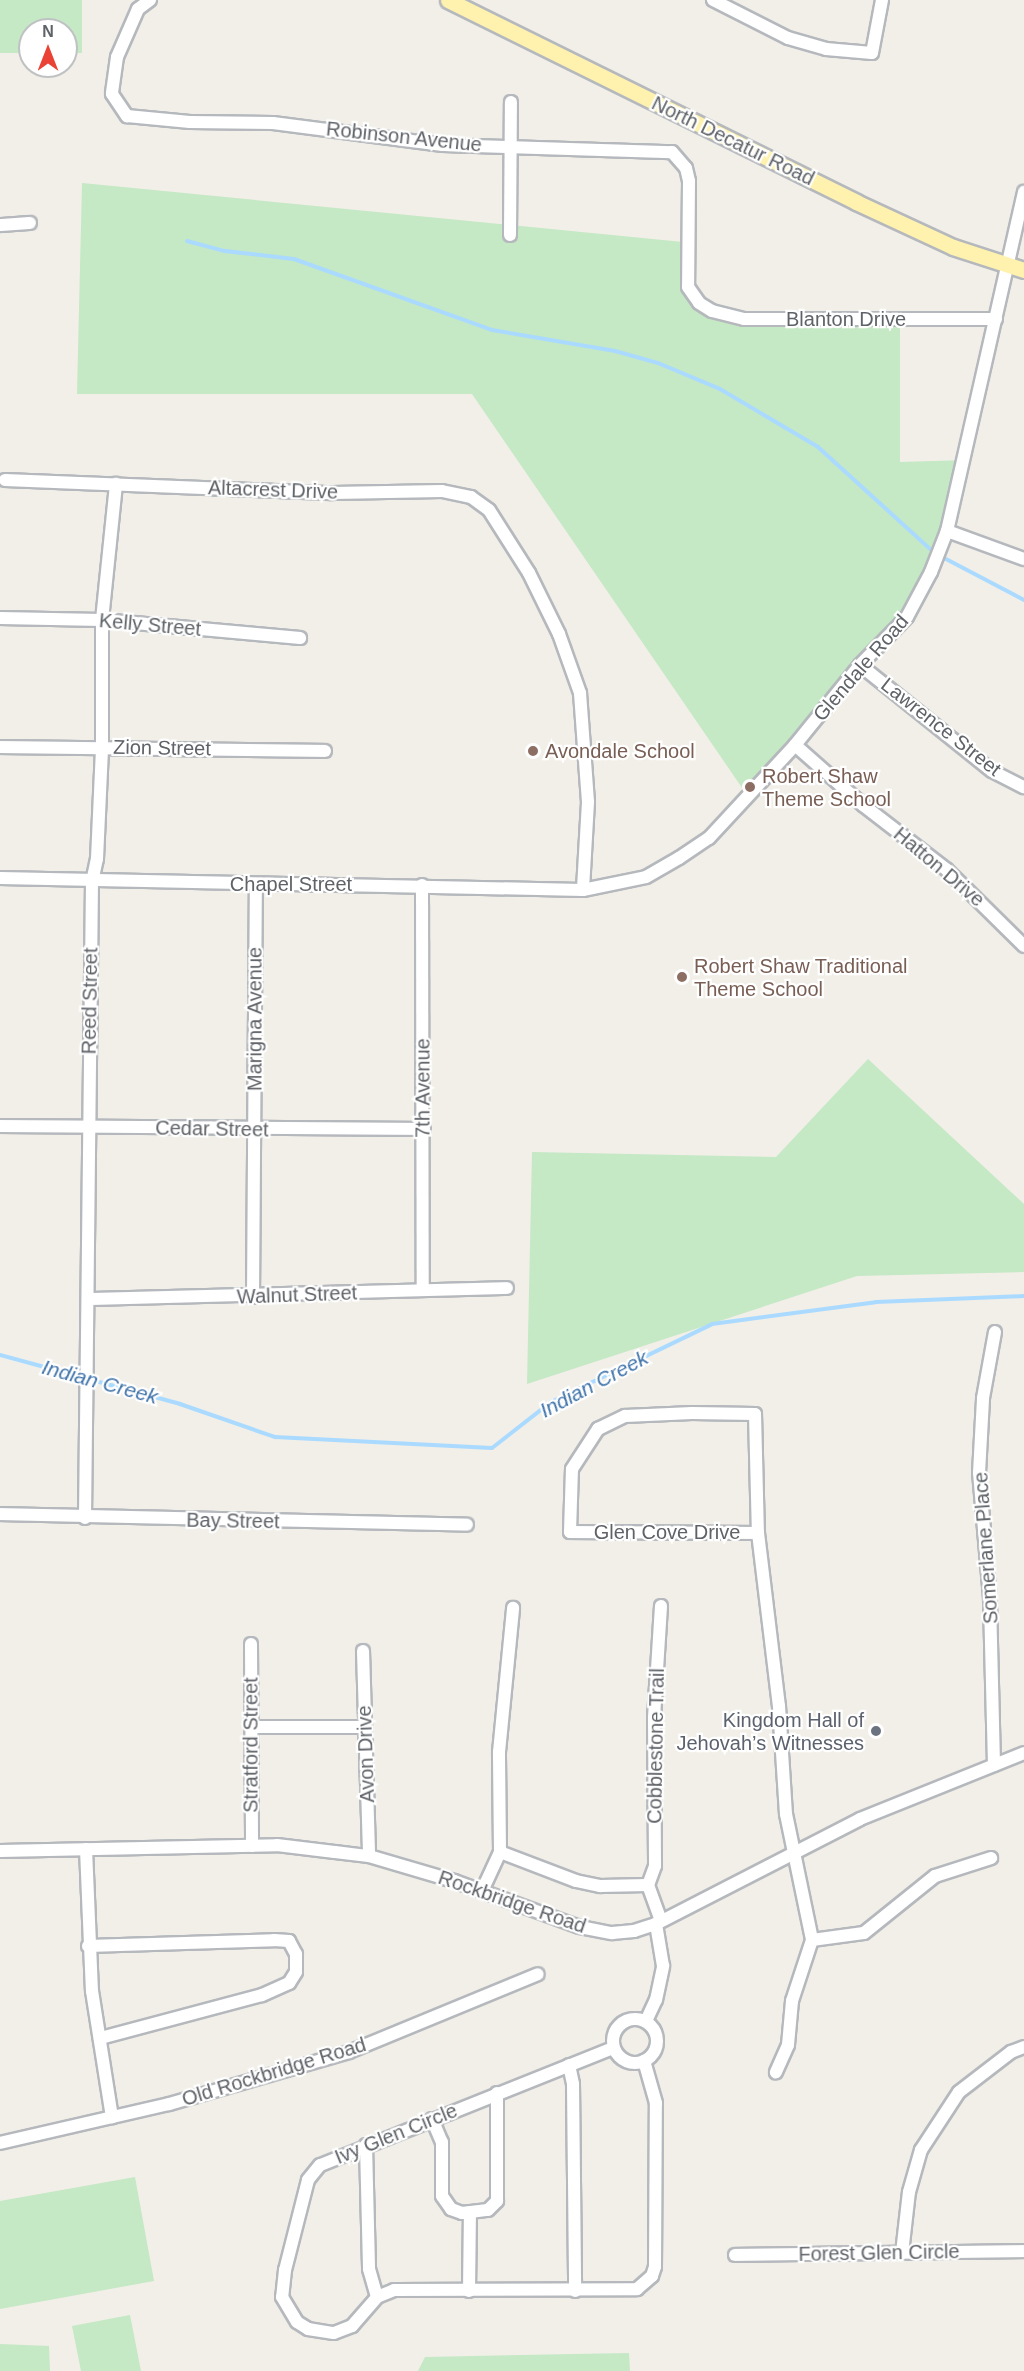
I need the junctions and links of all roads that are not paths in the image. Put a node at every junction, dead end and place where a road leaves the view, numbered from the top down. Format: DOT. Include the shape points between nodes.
graph roads {
  1 [pos="150,0"];
  2 [pos="448,0"];
  3 [pos="713,0"];
  4 [pos="882,0"];
  5 [pos="511,102"];
  6 [pos="510,147"];
  7 [pos="1024,192"];
  8 [pos="30,223"];
  9 [pos="0,225"];
  10 [pos="510,235"];
  11 [pos="1008,265"];
  12 [pos="1024,270"];
  13 [pos="699,303"];
  14 [pos="996,319"];
  15 [pos="5,480"];
  16 [pos="116,484"];
  17 [pos="946,531"];
  18 [pos="1024,559"];
  19 [pos="0,618"];
  20 [pos="102,620"];
  21 [pos="300,638"];
  22 [pos="860,665"];
  23 [pos="795,745"];
  24 [pos="0,747"];
  25 [pos="102,747"];
  26 [pos="325,751"];
  27 [pos="1024,788"];
  28 [pos="0,878"];
  29 [pos="92,882"];
  30 [pos="256,884"];
  31 [pos="422,885"];
  32 [pos="583,890"];
  33 [pos="1024,946"];
  34 [pos="0,1126"];
  35 [pos="87,1127"];
  36 [pos="424,1129"];
  37 [pos="254,1130"];
  38 [pos="507,1288"];
  39 [pos="423,1290"];
  40 [pos="253,1297"];
  41 [pos="87,1299"];
  42 [pos="994,1332"];
  43 [pos="0,1514"];
  44 [pos="85,1518"];
  45 [pos="467,1525"];
  46 [pos="758,1533"];
  47 [pos="661,1606"];
  48 [pos="513,1608"];
  49 [pos="251,1644"];
  50 [pos="363,1651"];
  51 [pos="251,1726"];
  52 [pos="365,1727"];
  53 [pos="1024,1753"];
  54 [pos="994,1765"];
  55 [pos="252,1846"];
  56 [pos="86,1849"];
  57 [pos="0,1851"];
  58 [pos="795,1851"];
  59 [pos="500,1852"];
  60 [pos="369,1856"];
  61 [pos="991,1858"];
  62 [pos="648,1885"];
  63 [pos="482,1891"];
  64 [pos="659,1923"];
  65 [pos="812,1940"];
  66 [pos="88,1946"];
  67 [pos="538,1974"];
  68 [pos="646,2021"];
  69 [pos="100,2038"];
  70 [pos="1024,2047"];
  71 [pos="613,2048"];
  72 [pos="644,2061"];
  73 [pos="569,2065"];
  74 [pos="776,2072"];
  75 [pos="497,2093"];
  76 [pos="112,2117"];
  77 [pos="432,2119"];
  78 [pos="0,2143"];
  79 [pos="366,2145"];
  80 [pos="470,2212"];
  81 [pos="1024,2251"];
  82 [pos="902,2253"];
  83 [pos="735,2255"];
  84 [pos="469,2291"];
  85 [pos="575,2291"];
  86 [pos="377,2297"];
  1 -- 6 [label="street, Robinson Avenue" via="136,12 117,57 112,94 127,116 273,123 443,145"];
  2 -- 11 [label="main road, North Decatur Road" via="953,248"];
  3 -- 4 [label="street" via="788,38 826,50 872,53"];
  5 -- 6 [label="street"];
  6 -- 10 [label="street"];
  6 -- 13 [label="street, Robinson Avenue" via="658,150 680,158 689,181 688,286"];
  7 -- 11 [label="street, Glendale Road"];
  8 -- 9 [label="street"];
  11 -- 12 [label="main road, North Decatur Road"];
  11 -- 14 [label="street, Glendale Road"];
  13 -- 14 [label="street, Blanton Drive" via="712,312 744,319"];
  14 -- 17 [label="street, Glendale Road"];
  15 -- 16 [label="street, Altacrest Drive"];
  16 -- 20 [label="street, Reed Street"];
  16 -- 32 [label="street, Altacrest Drive" via="333,493 442,491 471,497 489,510 559,634 580,693 588,802"];
  17 -- 18 [label="street"];
  17 -- 22 [label="street, Glendale Road" via="907,617"];
  19 -- 20 [label="street, Kelly Street"];
  20 -- 21 [label="street, Kelly Street"];
  20 -- 25 [label="street, Reed Street"];
  22 -- 23 [label="street, Glendale Road"];
  22 -- 27 [label="street, Lawrence Street" via="992,771"];
  23 -- 32 [label="street, Glendale Road" via="702,843 646,877"];
  23 -- 33 [label="street, Hatton Drive" via="863,805 948,870"];
  24 -- 25 [label="street, Zion Street"];
  25 -- 26 [label="street, Zion Street"];
  25 -- 29 [label="street, Reed Street" via="97,859"];
  28 -- 29 [label="street, Chapel Street"];
  29 -- 30 [label="street, Chapel Street"];
  29 -- 35 [label="street, Reed Street"];
  30 -- 31 [label="street, Chapel Street"];
  30 -- 37 [label="street, Marigna Avenue"];
  31 -- 32 [label="street, Chapel Street"];
  31 -- 36 [label="street, 7th Avenue"];
  34 -- 35 [label="street, Cedar Street"];
  35 -- 37 [label="street, Cedar Street"];
  35 -- 41 [label="street, Reed Street"];
  36 -- 37 [label="street, Cedar Street"];
  36 -- 39 [label="street, 7th Avenue"];
  37 -- 40 [label="street, Marigna Avenue"];
  38 -- 39 [label="street, Walnut Street"];
  39 -- 40 [label="street, Walnut Street"];
  40 -- 41 [label="street, Walnut Street"];
  41 -- 44 [label="street, Reed Street"];
  42 -- 54 [label="street, Somerlane Place" via="983,1398 979,1473 990,1598"];
  43 -- 44 [label="street, Bay Street"];
  44 -- 45 [label="street, Bay Street"];
  46 -- 46 [label="street, Glen Cove Drive" via="755,1414 625,1416 598,1429 572,1468 570,1532"];
  46 -- 58 [label="street, Glen Cove Drive" via="779,1706 786,1814"];
  47 -- 62 [label="street, Cobblestone Trail" via="654,1718 655,1866"];
  48 -- 59 [label="street" via="499,1752"];
  49 -- 51 [label="street, Stratford Street"];
  50 -- 52 [label="street, Avon Drive"];
  51 -- 52 [label="street"];
  51 -- 55 [label="street, Stratford Street"];
  52 -- 60 [label="street, Avon Drive"];
  53 -- 54 [label="street, Rockbridge Road"];
  54 -- 58 [label="street, Rockbridge Road" via="861,1819"];
  55 -- 56 [label="street, Rockbridge Road"];
  55 -- 60 [label="street, Rockbridge Road"];
  56 -- 57 [label="street, Rockbridge Road"];
  56 -- 66 [label="street"];
  58 -- 64 [label="street, Rockbridge Road"];
  58 -- 65 [label="street, Glen Cove Drive"];
  59 -- 62 [label="street" via="576,1881 600,1886"];
  59 -- 63 [label="street"];
  60 -- 63 [label="street, Rockbridge Road"];
  61 -- 65 [label="street" via="935,1876 864,1933"];
  62 -- 64 [label="street"];
  63 -- 64 [label="street, Rockbridge Road" via="580,1927 612,1933"];
  64 -- 68 [label="street" via="663,1966 656,2000"];
  65 -- 74 [label="street" via="792,2001 788,2046"];
  66 -- 69 [label="street"];
  66 -- 69 [label="street" via="274,1940 289,1941 296,1954 296,1972 289,1983 262,1995"];
  67 -- 76 [label="street, Old Rockbridge Road" via="350,2052"];
  68 -- 71 [label="street" via="624,2021 614,2032"];
  68 -- 72 [label="street" via="656,2032 657,2045"];
  69 -- 76 [label="street"];
  70 -- 82 [label="street" via="1011,2052 958,2092 921,2150 909,2192"];
  71 -- 72 [label="street" via="629,2062"];
  71 -- 73 [label="street, Ivy Glen Circle"];
  72 -- 85 [label="street" via="656,2103 652,2276 637,2289"];
  73 -- 75 [label="street, Ivy Glen Circle"];
  73 -- 85 [label="street" via="573,2084"];
  75 -- 77 [label="street, Ivy Glen Circle"];
  75 -- 80 [label="street" via="497,2201 488,2210"];
  76 -- 78 [label="street, Old Rockbridge Road"];
  77 -- 79 [label="street, Ivy Glen Circle"];
  77 -- 80 [label="street" via="442,2142 442,2196 451,2209"];
  79 -- 86 [label="street" via="369,2269"];
  79 -- 86 [label="street, Ivy Glen Circle" via="320,2165 308,2180 282,2297 297,2322 308,2329 334,2333 352,2326"];
  80 -- 84 [label="street"];
  81 -- 82 [label="street, Forest Glen Circle"];
  82 -- 83 [label="street, Forest Glen Circle"];
  84 -- 85 [label="street"];
  84 -- 86 [label="street" via="394,2290"];
}
